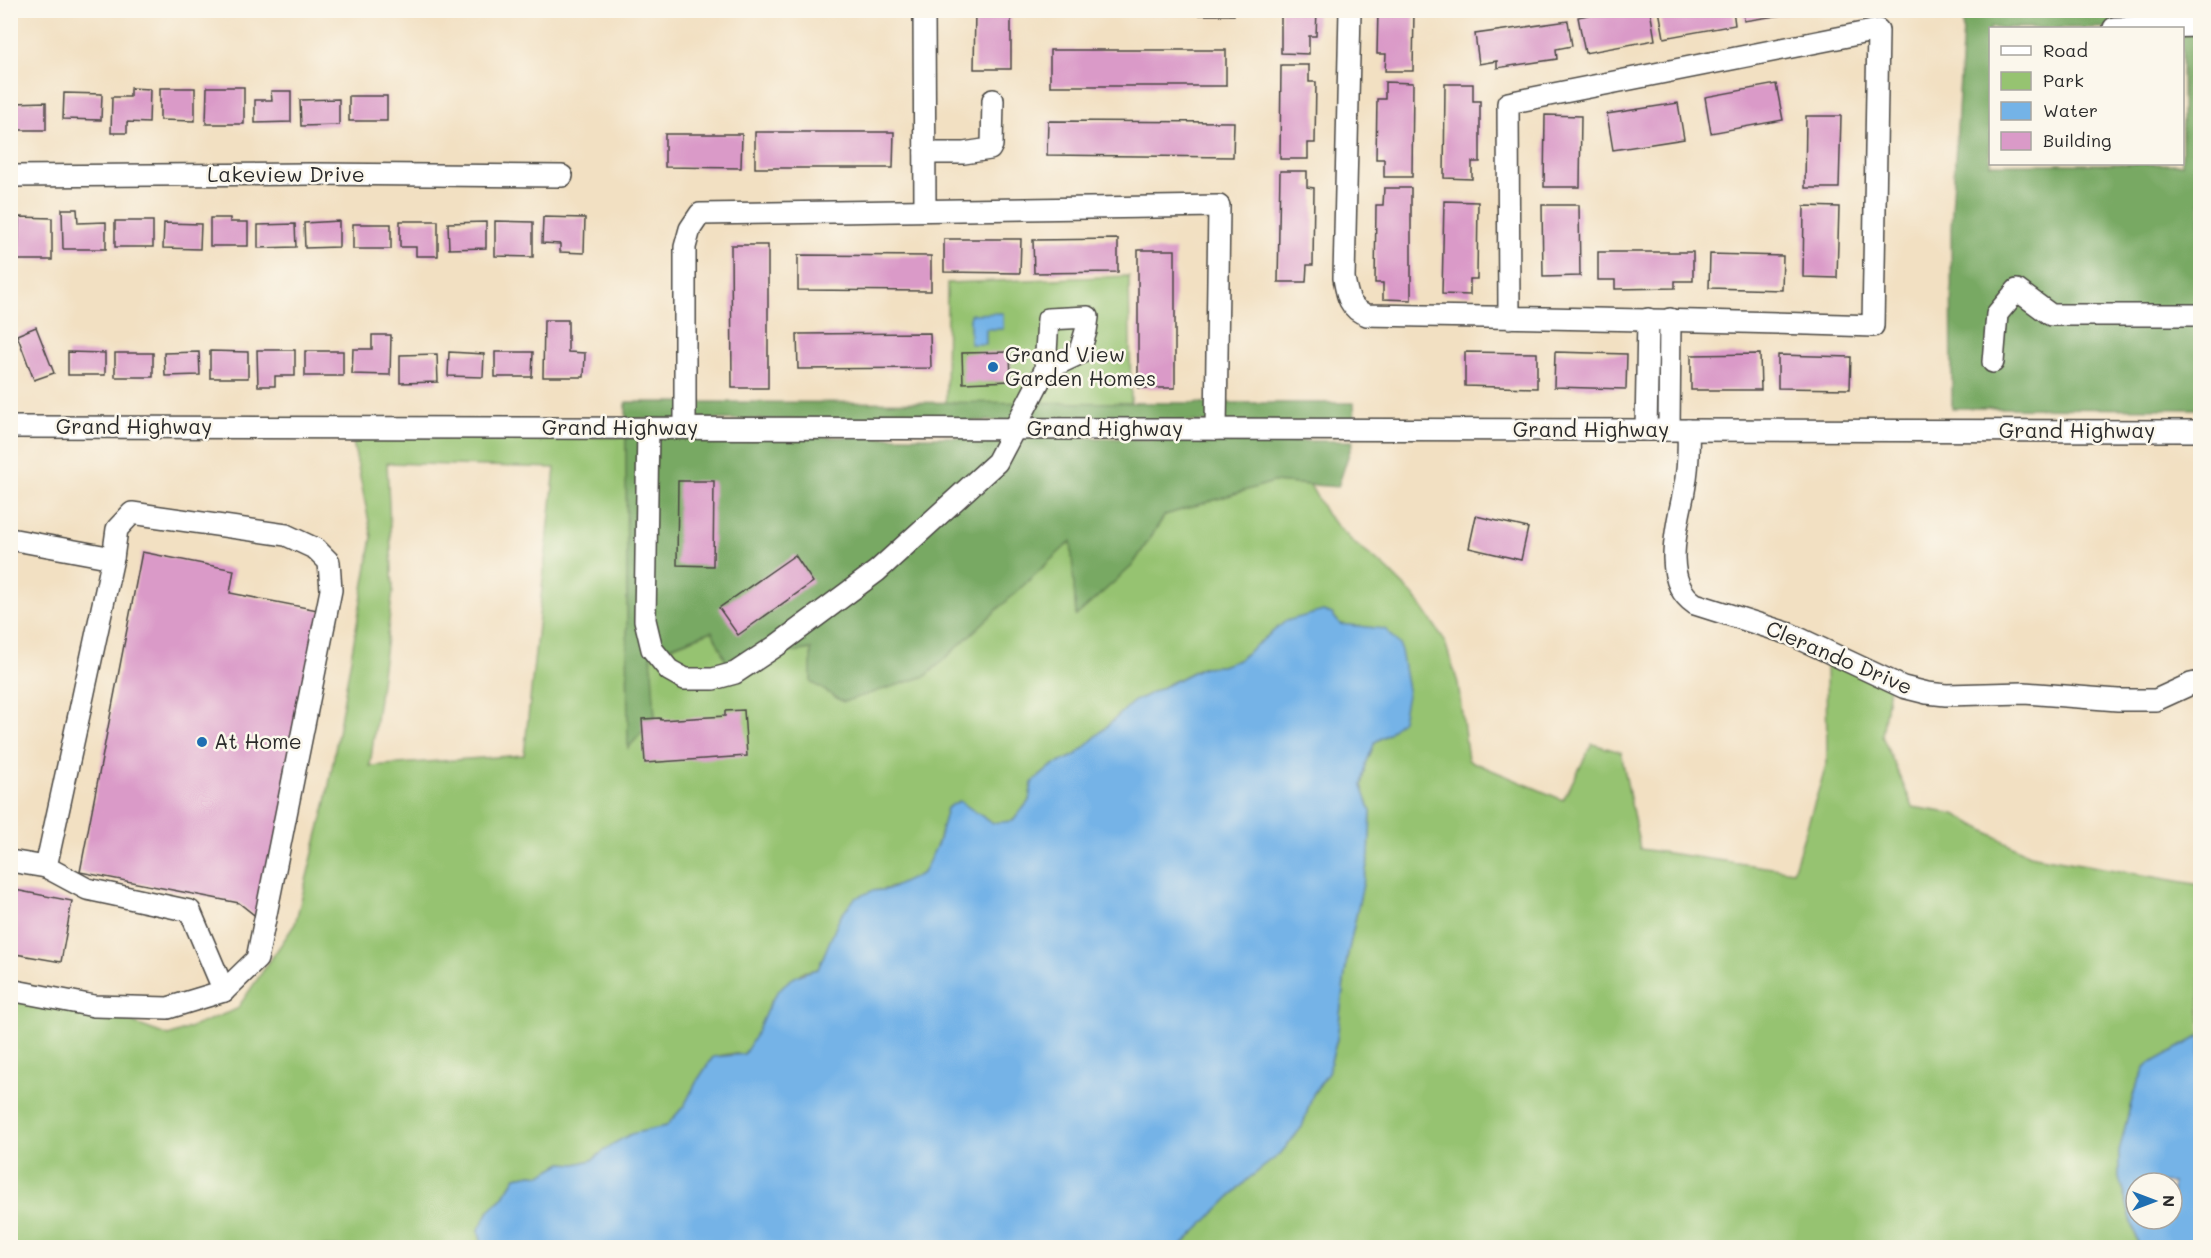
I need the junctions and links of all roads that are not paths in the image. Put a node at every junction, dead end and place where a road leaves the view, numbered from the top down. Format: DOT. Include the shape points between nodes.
graph roads {
  1 [pos="924,10"];
  2 [pos="1350,10"];
  3 [pos="2200,26"];
  4 [pos="2157,27"];
  5 [pos="993,100"];
  6 [pos="925,153"];
  7 [pos="10,176"];
  8 [pos="562,176"];
  9 [pos="925,210"];
  10 [pos="2200,315"];
  11 [pos="1509,318"];
  12 [pos="1648,319"];
  13 [pos="1670,319"];
  14 [pos="1992,362"];
  15 [pos="1046,370"];
  16 [pos="10,427"];
  17 [pos="648,428"];
  18 [pos="685,428"];
  19 [pos="1013,429"];
  20 [pos="1216,429"];
  21 [pos="1646,430"];
  22 [pos="1679,430"];
  23 [pos="2200,431"];
  24 [pos="10,539"];
  25 [pos="113,558"];
  26 [pos="2200,682"];
  27 [pos="10,861"];
  28 [pos="46,867"];
  29 [pos="10,990"];
  30 [pos="224,991"];
  1 -- 6 [label="street"];
  2 -- 11 [label="street" via="1344,278 1348,300 1357,312 1366,315"];
  3 -- 4 [label="street"];
  5 -- 6 [label="street" via="990,149"];
  6 -- 9 [label="street"];
  7 -- 8 [label="street, Lakeview Drive"];
  9 -- 18 [label="street" via="700,214 685,247"];
  9 -- 20 [label="street" via="1219,206"];
  10 -- 14 [label="street" via="2051,315 2017,290 1997,314"];
  11 -- 12 [label="street"];
  11 -- 13 [label="street" via="1508,103 1878,30 1873,326"];
  12 -- 13 [label="street"];
  12 -- 21 [label="street"];
  13 -- 22 [label="street, Clerando Drive"];
  15 -- 19 [label="street"];
  16 -- 17 [label="street, Grand Highway"];
  17 -- 18 [label="street, Grand Highway"];
  17 -- 19 [label="street" via="645,620 652,649 669,670 685,679 713,679 735,673 877,571 997,462"];
  18 -- 19 [label="street, Grand Highway"];
  19 -- 20 [label="street, Grand Highway"];
  20 -- 21 [label="street, Grand Highway"];
  21 -- 22 [label="street, Grand Highway"];
  22 -- 23 [label="street, Grand Highway"];
  22 -- 26 [label="street, Clerando Drive" via="1689,452 1674,549 1681,591 1695,604 1790,634 1903,687 1928,693 2156,700"];
  24 -- 25 [label="street"];
  25 -- 28 [label="street"];
  25 -- 30 [label="street" via="117,529 132,513 286,536 316,549 329,562 331,590 257,959"];
  27 -- 28 [label="street"];
  28 -- 30 [label="street" via="87,889 190,911"];
  29 -- 30 [label="street" via="94,1006 168,1008"];
}
